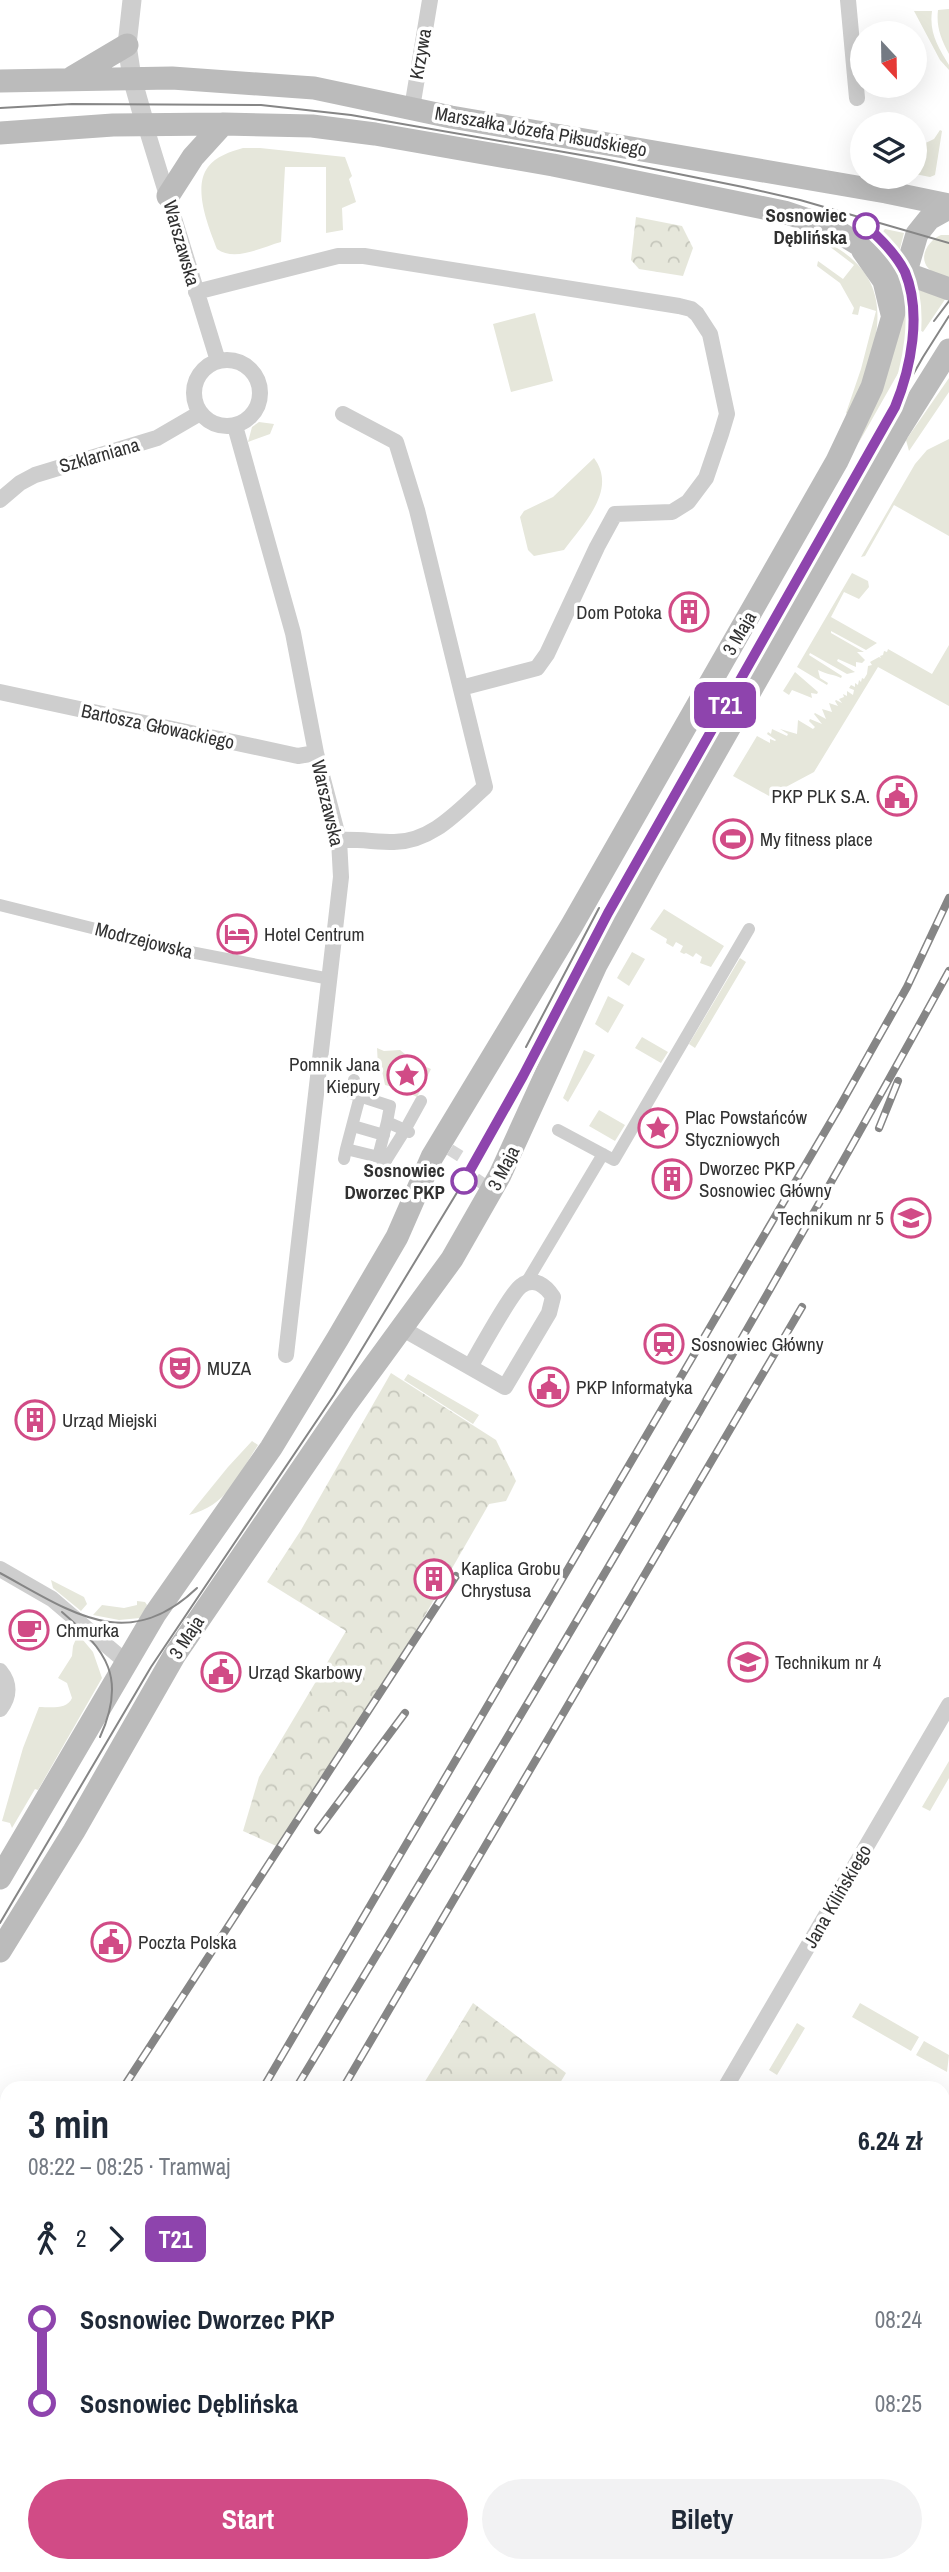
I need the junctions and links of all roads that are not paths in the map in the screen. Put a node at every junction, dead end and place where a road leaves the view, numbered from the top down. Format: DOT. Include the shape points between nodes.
graph roads {
  1 [pos="132,0"];
  2 [pos="430,0"];
  3 [pos="848,0"];
  4 [pos="850,22"];
  5 [pos="128,45"];
  6 [pos="70,78"];
  7 [pos="132,78"];
  8 [pos="0,81"];
  9 [pos="412,108"];
  10 [pos="145,124"];
  11 [pos="223,124"];
  12 [pos="0,133"];
  13 [pos="168,197"];
  14 [pos="949,206"];
  15 [pos="857,243"];
  16 [pos="905,273"];
  17 [pos="949,289"];
  18 [pos="196,292"];
  19 [pos="893,317"];
  20 [pos="949,350"];
  21 [pos="218,361"];
  22 [pos="200,413"];
  23 [pos="343,414"];
  24 [pos="235,426"];
  25 [pos="0,500"];
  26 [pos="461,688"];
  27 [pos="0,692"];
  28 [pos="316,753"];
  29 [pos="340,840"];
  30 [pos="0,905"];
  31 [pos="749,929"];
  32 [pos="330,979"];
  33 [pos="354,1080"];
  34 [pos="355,1100"];
  35 [pos="421,1101"];
  36 [pos="352,1126"];
  37 [pos="385,1129"];
  38 [pos="407,1130"];
  39 [pos="558,1130"];
  40 [pos="603,1154"];
  41 [pos="382,1158"];
  42 [pos="378,1173"];
  43 [pos="526,1283"];
  44 [pos="403,1329"];
  45 [pos="286,1355"];
  46 [pos="470,1367"];
  47 [pos="0,1569"];
  48 [pos="126,1662"];
  49 [pos="0,1671"];
  50 [pos="949,1705"];
  51 [pos="0,1709"];
  52 [pos="0,1878"];
  53 [pos="0,1951"];
  54 [pos="730,2081"];
  1 -- 5 [label="street"];
  2 -- 9 [label="street, Krzywa"];
  3 -- 4 [label="street"];
  5 -- 6 [label="main road"];
  5 -- 7 [label="street"];
  6 -- 7 [label="main road, Marszałka Józefa Piłsudskiego"];
  6 -- 8 [label="main road, Marszałka Józefa Piłsudskiego"];
  7 -- 9 [label="main road, Marszałka Józefa Piłsudskiego" via="314,88"];
  7 -- 10 [label="street"];
  9 -- 14 [label="main road, Marszałka Józefa Piłsudskiego"];
  10 -- 11 [label="main road, Marszałka Józefa Piłsudskiego"];
  10 -- 12 [label="main road, Marszałka Józefa Piłsudskiego"];
  10 -- 13 [label="street, Warszawska"];
  11 -- 13 [label="main road" via="193,157"];
  11 -- 15 [label="main road, Marszałka Józefa Piłsudskiego" via="312,126 553,165 785,212 832,228"];
  13 -- 18 [label="street, Warszawska"];
  14 -- 16 [label="main road, 3 Maja" via="917,234"];
  15 -- 16 [label="main road, Marszałka Józefa Piłsudskiego"];
  15 -- 19 [label="main road" via="884,281"];
  16 -- 17 [label="main road, Marszałka Józefa Piłsudskiego"];
  16 -- 19 [label="main road, 3 Maja"];
  18 -- 21 [label="street, Warszawska"];
  18 -- 26 [label="street" via="338,256 364,256 691,309 702,319 710,334 727,414 706,478 688,502 672,512 615,514 537,668"];
  19 -- 48 [label="main road, 3 Maja" via="872,387 837,461 572,925 432,1157 397,1237 271,1448"];
  20 -- 44 [label="main road, 3 Maja" via="897,433 596,965 500,1175 452,1259"];
  21 -- 22 [label="street" via="201,373 196,383"];
  21 -- 24 [label="street" via="242,363 259,381 258,406 245,422"];
  22 -- 24 [label="street" via="216,425"];
  22 -- 25 [label="street, Szklarniana" via="157,438 35,475"];
  23 -- 26 [label="street" via="396,442"];
  24 -- 28 [label="street, Warszawska" via="293,633"];
  26 -- 29 [label="street" via="485,787 438,829 422,836 397,842"];
  27 -- 28 [label="street, Bartosza Głowackiego" via="298,756"];
  28 -- 29 [label="street, Warszawska"];
  29 -- 32 [label="street, Warszawska" via="341,877"];
  30 -- 32 [label="street, Modrzejowska" via="180,950"];
  31 -- 40 [label="street" via="614,1160"];
  32 -- 45 [label="street, Warszawska"];
  33 -- 34 [label="street"];
  34 -- 36 [label="street"];
  34 -- 37 [label="street" via="390,1105"];
  35 -- 38 [label="street"];
  36 -- 37 [label="street"];
  36 -- 41 [label="street" via="345,1154"];
  37 -- 38 [label="street"];
  37 -- 41 [label="street"];
  38 -- 41 [label="street"];
  39 -- 40 [label="street"];
  40 -- 43 [label="street"];
  41 -- 42 [label="street"];
  43 -- 46 [label="street" via="517,1288"];
  43 -- 46 [label="street" via="541,1283 553,1297 552,1305 505,1387"];
  44 -- 46 [label="street"];
  44 -- 53 [label="main road, 3 Maja" via="173,1656"];
  47 -- 48 [label="street" via="52,1599"];
  48 -- 52 [label="main road, 3 Maja"];
  49 -- 51 [label="street" via="8,1691"];
  50 -- 54 [label="street, Jana Kilińskiego"];
}
